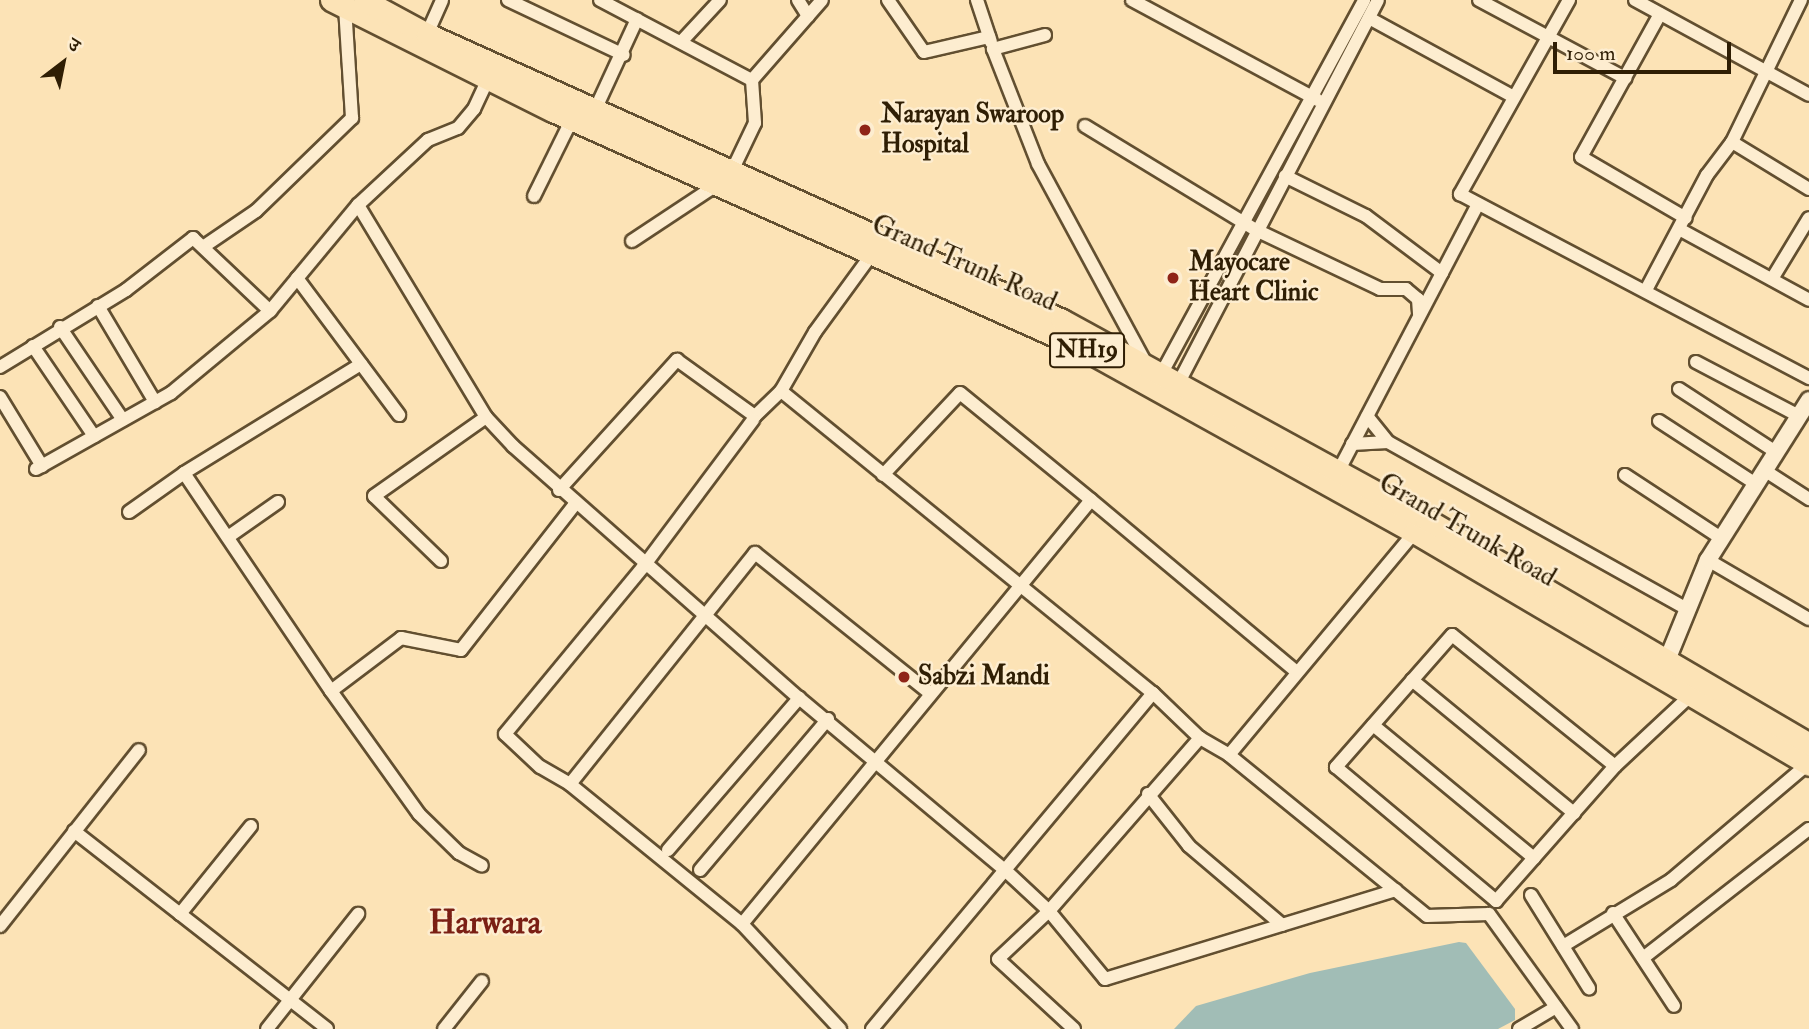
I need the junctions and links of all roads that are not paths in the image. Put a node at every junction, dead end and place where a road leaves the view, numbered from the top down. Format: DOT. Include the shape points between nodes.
graph roads {
  1 [pos="442,0"];
  2 [pos="508,0"];
  3 [pos="600,0"];
  4 [pos="720,0"];
  5 [pos="797,0"];
  6 [pos="822,0"];
  7 [pos="888,0"];
  8 [pos="977,0"];
  9 [pos="1132,0"];
  10 [pos="1364,0"];
  11 [pos="1378,0"];
  12 [pos="1479,0"];
  13 [pos="1569,0"];
  14 [pos="1635,0"];
  15 [pos="1801,0"];
  16 [pos="347,2"];
  17 [pos="386,6"];
  18 [pos="1660,14"];
  19 [pos="808,16"];
  20 [pos="1369,18"];
  21 [pos="637,19"];
  22 [pos="427,34"];
  23 [pos="1045,35"];
  24 [pos="1547,39"];
  25 [pos="681,42"];
  26 [pos="991,43"];
  27 [pos="624,55"];
  28 [pos="1768,72"];
  29 [pos="1625,78"];
  30 [pos="488,79"];
  31 [pos="752,79"];
  32 [pos="1809,95"];
  33 [pos="1312,97"];
  34 [pos="1514,97"];
  35 [pos="1324,104"];
  36 [pos="595,110"];
  37 [pos="572,119"];
  38 [pos="1085,126"];
  39 [pos="1732,142"];
  40 [pos="1285,176"];
  41 [pos="725,178"];
  42 [pos="1809,189"];
  43 [pos="534,195"];
  44 [pos="1478,204"];
  45 [pos="358,205"];
  46 [pos="1809,218"];
  47 [pos="1242,222"];
  48 [pos="1683,223"];
  49 [pos="1256,230"];
  50 [pos="632,241"];
  51 [pos="878,246"];
  52 [pos="203,247"];
  53 [pos="1442,273"];
  54 [pos="297,278"];
  55 [pos="1772,279"];
  56 [pos="1646,290"];
  57 [pos="1809,300"];
  58 [pos="98,306"];
  59 [pos="270,310"];
  60 [pos="1419,314"];
  61 [pos="60,327"];
  62 [pos="33,346"];
  63 [pos="1696,362"];
  64 [pos="361,364"];
  65 [pos="0,367"];
  66 [pos="1809,377"];
  67 [pos="1163,381"];
  68 [pos="1679,388"];
  69 [pos="781,391"];
  70 [pos="0,397"];
  71 [pos="1809,400"];
  72 [pos="155,402"];
  73 [pos="399,415"];
  74 [pos="1367,416"];
  75 [pos="1799,416"];
  76 [pos="486,418"];
  77 [pos="122,420"];
  78 [pos="753,420"];
  79 [pos="1659,421"];
  80 [pos="94,436"];
  81 [pos="1388,442"];
  82 [pos="1352,444"];
  83 [pos="1776,452"];
  84 [pos="1339,470"];
  85 [pos="184,473"];
  86 [pos="883,475"];
  87 [pos="1625,475"];
  88 [pos="1760,477"];
  89 [pos="559,490"];
  90 [pos="1809,499"];
  91 [pos="1091,500"];
  92 [pos="278,502"];
  93 [pos="575,504"];
  94 [pos="129,512"];
  95 [pos="1420,525"];
  96 [pos="228,537"];
  97 [pos="1721,538"];
  98 [pos="1708,560"];
  99 [pos="440,561"];
  100 [pos="645,564"];
  101 [pos="1018,584"];
  102 [pos="1688,610"];
  103 [pos="703,613"];
  104 [pos="1809,619"];
  105 [pos="1664,667"];
  106 [pos="1297,672"];
  107 [pos="1412,680"];
  108 [pos="331,691"];
  109 [pos="930,693"];
  110 [pos="1153,693"];
  111 [pos="1692,694"];
  112 [pos="799,698"];
  113 [pos="828,719"];
  114 [pos="1373,724"];
  115 [pos="1200,738"];
  116 [pos="139,750"];
  117 [pos="1809,751"];
  118 [pos="1229,755"];
  119 [pos="875,760"];
  120 [pos="1615,766"];
  121 [pos="570,784"];
  122 [pos="1148,794"];
  123 [pos="1574,813"];
  124 [pos="251,826"];
  125 [pos="1809,829"];
  126 [pos="74,831"];
  127 [pos="668,849"];
  128 [pos="1534,858"];
  129 [pos="482,866"];
  130 [pos="700,870"];
  131 [pos="1005,870"];
  132 [pos="1396,890"];
  133 [pos="1531,895"];
  134 [pos="1049,911"];
  135 [pos="1613,913"];
  136 [pos="180,914"];
  137 [pos="358,914"];
  138 [pos="2,921"];
  139 [pos="742,924"];
  140 [pos="1282,925"];
  141 [pos="1563,946"];
  142 [pos="1643,958"];
  143 [pos="482,981"];
  144 [pos="1589,988"];
  145 [pos="290,1000"];
  146 [pos="1674,1006"];
  147 [pos="1556,1007"];
  148 [pos="267,1029"];
  149 [pos="327,1029"];
  150 [pos="444,1029"];
  151 [pos="840,1029"];
  152 [pos="872,1029"];
  153 [pos="1074,1029"];
  154 [pos="1519,1029"];
  155 [pos="1572,1029"];
  1 -- 22 [label="street"];
  2 -- 27 [label="street"];
  3 -- 21 [label="street"];
  4 -- 25 [label="street"];
  5 -- 19 [label="street"];
  6 -- 19 [label="street"];
  7 -- 26 [label="street" via="924,52"];
  8 -- 26 [label="street"];
  9 -- 33 [label="street"];
  10 -- 33 [label="street"];
  11 -- 20 [label="street"];
  12 -- 24 [label="street"];
  13 -- 24 [label="street"];
  14 -- 18 [label="street"];
  15 -- 28 [label="street"];
  16 -- 17 [label="highway, Grand Trunk Road / NH19"];
  16 -- 30 [label="highway, Grand Trunk Road / NH19"];
  16 -- 52 [label="street" via="352,118 256,211"];
  17 -- 22 [label="highway, Grand Trunk Road / NH19"];
  18 -- 28 [label="street"];
  18 -- 29 [label="street"];
  19 -- 31 [label="street"];
  20 -- 34 [label="street"];
  20 -- 35 [label="street"];
  21 -- 25 [label="street"];
  21 -- 27 [label="street"];
  22 -- 36 [label="highway, Grand Trunk Road / NH19"];
  23 -- 26 [label="street"];
  24 -- 29 [label="street"];
  24 -- 34 [label="street"];
  25 -- 31 [label="street"];
  26 -- 67 [label="street" via="1038,164"];
  27 -- 36 [label="street"];
  28 -- 32 [label="street"];
  28 -- 39 [label="street"];
  29 -- 48 [label="street" via="1581,157"];
  30 -- 37 [label="highway, Grand Trunk Road / NH19"];
  30 -- 45 [label="street" via="474,109 458,128 428,140"];
  31 -- 41 [label="street" via="755,123"];
  33 -- 35 [label="street"];
  33 -- 47 [label="street"];
  34 -- 44 [label="street" via="1460,194"];
  35 -- 40 [label="street"];
  36 -- 41 [label="highway, Grand Trunk Road / NH19"];
  37 -- 41 [label="highway, Grand Trunk Road / NH19"];
  37 -- 43 [label="street"];
  38 -- 47 [label="street"];
  39 -- 42 [label="street"];
  39 -- 48 [label="street" via="1707,175"];
  40 -- 49 [label="street"];
  40 -- 53 [label="street" via="1366,216"];
  41 -- 50 [label="street"];
  41 -- 51 [label="highway, Grand Trunk Road / NH19"];
  44 -- 53 [label="street"];
  44 -- 56 [label="street"];
  45 -- 54 [label="street"];
  45 -- 76 [label="street"];
  46 -- 55 [label="street"];
  47 -- 49 [label="street"];
  47 -- 67 [label="street"];
  48 -- 55 [label="street"];
  48 -- 56 [label="street"];
  49 -- 60 [label="street" via="1380,289 1406,289 1418,299"];
  49 -- 67 [label="street"];
  51 -- 67 [label="highway, Grand Trunk Road / NH19" via="1062,320"];
  51 -- 69 [label="street" via="815,332"];
  52 -- 58 [label="street" via="193,238 127,290"];
  52 -- 59 [label="street"];
  53 -- 60 [label="street"];
  54 -- 59 [label="street"];
  54 -- 64 [label="street"];
  55 -- 57 [label="street"];
  56 -- 66 [label="street"];
  58 -- 61 [label="street"];
  58 -- 72 [label="street"];
  59 -- 72 [label="street"];
  60 -- 74 [label="street"];
  61 -- 62 [label="street"];
  61 -- 77 [label="street"];
  62 -- 65 [label="street"];
  62 -- 80 [label="street"];
  63 -- 75 [label="street"];
  64 -- 73 [label="street"];
  64 -- 85 [label="street"];
  67 -- 84 [label="highway, Grand Trunk Road / NH19"];
  67 -- 95 [label="highway, Grand Trunk Road / NH19"];
  68 -- 83 [label="street"];
  69 -- 86 [label="street"];
  69 -- 89 [label="street" via="755,416 677,360"];
  70 -- 80 [label="street" via="39,467"];
  71 -- 75 [label="street"];
  72 -- 77 [label="street"];
  74 -- 81 [label="street"];
  74 -- 82 [label="street"];
  75 -- 83 [label="street"];
  76 -- 89 [label="street"];
  76 -- 99 [label="street" via="374,496"];
  77 -- 80 [label="street"];
  78 -- 100 [label="street"];
  79 -- 88 [label="street"];
  81 -- 82 [label="street"];
  81 -- 102 [label="street"];
  82 -- 84 [label="street"];
  83 -- 88 [label="street"];
  84 -- 95 [label="highway, Grand Trunk Road / NH19"];
  85 -- 94 [label="street"];
  85 -- 96 [label="street"];
  86 -- 91 [label="street" via="960,393"];
  86 -- 101 [label="street"];
  87 -- 97 [label="street"];
  88 -- 90 [label="street"];
  88 -- 97 [label="street"];
  89 -- 93 [label="street"];
  91 -- 101 [label="street"];
  91 -- 106 [label="street"];
  92 -- 96 [label="street"];
  93 -- 100 [label="street"];
  93 -- 108 [label="street" via="461,650 401,639"];
  95 -- 105 [label="highway, Grand Trunk Road / NH19"];
  95 -- 106 [label="street"];
  96 -- 108 [label="street"];
  97 -- 98 [label="street"];
  98 -- 102 [label="street"];
  98 -- 104 [label="street"];
  100 -- 103 [label="street"];
  100 -- 121 [label="street" via="505,734 540,767"];
  101 -- 109 [label="street"];
  101 -- 110 [label="street"];
  102 -- 105 [label="street"];
  103 -- 109 [label="street" via="755,553"];
  103 -- 112 [label="street"];
  103 -- 121 [label="street"];
  105 -- 111 [label="highway, Grand Trunk Road / NH19"];
  105 -- 117 [label="highway, Grand Trunk Road / NH19"];
  106 -- 118 [label="street"];
  107 -- 114 [label="street"];
  107 -- 120 [label="street" via="1452,635"];
  107 -- 123 [label="street"];
  108 -- 129 [label="street" via="419,814 459,853"];
  109 -- 119 [label="street"];
  110 -- 115 [label="street"];
  110 -- 131 [label="street"];
  111 -- 117 [label="highway, Grand Trunk Road / NH19"];
  111 -- 120 [label="street"];
  112 -- 113 [label="street"];
  112 -- 127 [label="street"];
  113 -- 119 [label="street"];
  113 -- 130 [label="street"];
  114 -- 128 [label="street"];
  114 -- 128 [label="street" via="1336,767 1485,892 1496,901"];
  115 -- 118 [label="street"];
  115 -- 122 [label="street"];
  116 -- 126 [label="street"];
  117 -- 135 [label="street" via="1671,880"];
  118 -- 132 [label="street"];
  119 -- 131 [label="street"];
  119 -- 139 [label="street"];
  120 -- 123 [label="street"];
  121 -- 139 [label="street"];
  122 -- 134 [label="street"];
  122 -- 140 [label="street" via="1189,846"];
  123 -- 128 [label="street"];
  124 -- 136 [label="street"];
  125 -- 142 [label="street"];
  126 -- 136 [label="street"];
  126 -- 138 [label="street"];
  131 -- 134 [label="street"];
  131 -- 152 [label="street"];
  132 -- 140 [label="street"];
  132 -- 147 [label="street" via="1427,916 1489,914"];
  133 -- 141 [label="street"];
  134 -- 140 [label="street" via="1105,979"];
  134 -- 153 [label="street" via="998,959"];
  135 -- 141 [label="street"];
  135 -- 142 [label="street"];
  136 -- 145 [label="street"];
  137 -- 145 [label="street"];
  139 -- 151 [label="street"];
  141 -- 144 [label="street"];
  142 -- 146 [label="street"];
  143 -- 150 [label="street"];
  145 -- 148 [label="street"];
  145 -- 149 [label="street"];
  147 -- 154 [label="street"];
  147 -- 155 [label="street"];
}
